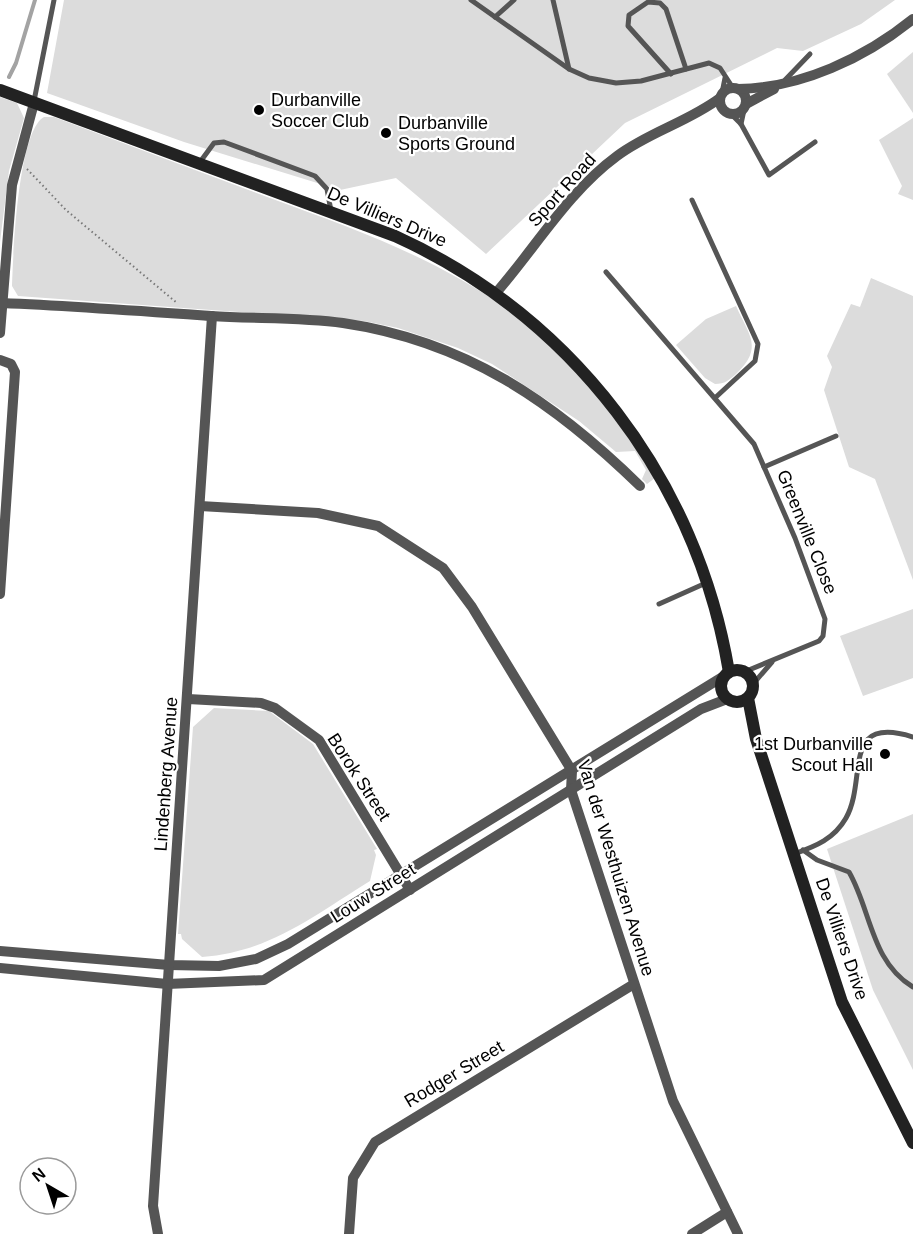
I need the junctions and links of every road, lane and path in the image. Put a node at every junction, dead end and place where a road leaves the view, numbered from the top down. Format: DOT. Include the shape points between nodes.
graph roads {
  1 [pos="54,0"];
  2 [pos="471,0"];
  3 [pos="514,0"];
  4 [pos="553,0"];
  5 [pos="660,1"];
  6 [pos="495,17"];
  7 [pos="913,19"];
  8 [pos="810,54"];
  9 [pos="569,69"];
  10 [pos="686,69"];
  11 [pos="671,74"];
  12 [pos="725,78"];
  13 [pos="782,84"];
  14 [pos="0,90"];
  15 [pos="728,92"];
  16 [pos="34,103"];
  17 [pos="745,107"];
  18 [pos="701,112"];
  19 [pos="728,113"];
  20 [pos="741,124"];
  21 [pos="815,142"];
  22 [pos="200,162"];
  23 [pos="17,163"];
  24 [pos="693,200"];
  25 [pos="332,212"];
  26 [pos="606,272"];
  27 [pos="496,293"];
  28 [pos="2,303"];
  29 [pos="187,314"];
  30 [pos="212,316"];
  31 [pos="0,333"];
  32 [pos="0,360"];
  33 [pos="716,397"];
  34 [pos="836,436"];
  35 [pos="764,467"];
  36 [pos="640,486"];
  37 [pos="200,506"];
  38 [pos="706,583"];
  39 [pos="0,594"];
  40 [pos="659,604"];
  41 [pos="773,661"];
  42 [pos="734,673"];
  43 [pos="753,684"];
  44 [pos="748,698"];
  45 [pos="188,699"];
  46 [pos="731,701"];
  47 [pos="913,737"];
  48 [pos="756,739"];
  49 [pos="572,771"];
  50 [pos="571,790"];
  51 [pos="798,852"];
  52 [pos="401,875"];
  53 [pos="410,890"];
  54 [pos="0,951"];
  55 [pos="169,965"];
  56 [pos="0,968"];
  57 [pos="167,984"];
  58 [pos="634,984"];
  59 [pos="913,987"];
  60 [pos="913,1143"];
  61 [pos="727,1212"];
  62 [pos="158,1234"];
  63 [pos="349,1234"];
  64 [pos="692,1234"];
  65 [pos="738,1234"];
  1 -- 16 [label="lane"];
  2 -- 6 [label="lane"];
  3 -- 6 [label="lane"];
  4 -- 9 [label="lane"];
  5 -- 10 [label="lane"];
  5 -- 11 [label="lane" via="646,3 629,15 627,23"];
  6 -- 9 [label="lane"];
  7 -- 13 [label="street" via="846,61"];
  8 -- 13 [label="lane"];
  9 -- 11 [label="lane" via="616,83"];
  10 -- 11 [label="lane"];
  10 -- 12 [label="lane" via="713,64"];
  12 -- 15 [label="lane"];
  12 -- 15 [label="lane"];
  13 -- 15 [label="street"];
  13 -- 17 [label="street"];
  14 -- 16 [label="street, De Villiers Drive"];
  15 -- 17 [label="street" via="746,97"];
  15 -- 18 [label="street, Sport Road"];
  15 -- 19 [label="street" via="720,103"];
  16 -- 22 [label="street, De Villiers Drive"];
  16 -- 23 [label="street"];
  17 -- 19 [label="street, Sport Road"];
  17 -- 20 [label="lane"];
  18 -- 19 [label="street, Sport Road"];
  18 -- 27 [label="street, Sport Road" via="653,133 601,169 573,197"];
  19 -- 20 [label="lane"];
  20 -- 21 [label="lane" via="769,175"];
  22 -- 25 [label="street, De Villiers Drive"];
  22 -- 25 [label="lane" via="214,143 224,142 315,177 327,189"];
  23 -- 28 [label="street" via="6,234"];
  23 -- 29 [label="path"];
  24 -- 33 [label="lane" via="758,344 755,361"];
  25 -- 27 [label="street, De Villiers Drive" via="418,246"];
  26 -- 33 [label="lane, Greenville Close"];
  27 -- 38 [label="street, De Villiers Drive" via="561,347 625,420 670,493"];
  28 -- 29 [label="street"];
  28 -- 31 [label="street"];
  29 -- 30 [label="street"];
  30 -- 36 [label="street" via="341,322 399,333 447,350 493,371 551,408"];
  30 -- 37 [label="street, Lindenberg Avenue"];
  32 -- 39 [label="street" via="11,364 15,372"];
  33 -- 35 [label="lane, Greenville Close" via="749,436"];
  34 -- 35 [label="lane"];
  35 -- 41 [label="lane, Greenville Close" via="825,619 819,642"];
  37 -- 45 [label="street, Lindenberg Avenue"];
  37 -- 49 [label="street, Van der Westhuizen Avenue" via="318,513 378,526 443,568 472,607"];
  38 -- 40 [label="lane"];
  38 -- 42 [label="street, De Villiers Drive"];
  41 -- 42 [label="lane, Greenville Close"];
  41 -- 43 [label="lane, Greenville Close"];
  42 -- 43 [label="street"];
  42 -- 46 [label="street, De Villiers Drive" via="721,688"];
  42 -- 49 [label="street, Louw Street"];
  43 -- 44 [label="street"];
  44 -- 46 [label="street"];
  44 -- 48 [label="street, De Villiers Drive"];
  45 -- 52 [label="street, Borok Street" via="261,703 282,712 319,740"];
  45 -- 55 [label="street, Lindenberg Avenue"];
  46 -- 48 [label="street, De Villiers Drive"];
  46 -- 50 [label="street, Louw Street" via="701,709"];
  47 -- 51 [label="lane" via="882,731 868,739 861,749 845,819 824,842"];
  48 -- 51 [label="street, De Villiers Drive"];
  49 -- 50 [label="street, Van der Westhuizen Avenue"];
  49 -- 52 [label="street, Louw Street"];
  50 -- 53 [label="street, Louw Street"];
  50 -- 58 [label="street, Van der Westhuizen Avenue"];
  51 -- 59 [label="lane" via="849,872 878,946 891,967"];
  51 -- 60 [label="street, De Villiers Drive" via="842,1002"];
  52 -- 53 [label="street, Borok Street"];
  52 -- 55 [label="street, Louw Street" via="267,955 231,965"];
  53 -- 57 [label="street, Louw Street" via="264,980"];
  54 -- 55 [label="street, Louw Street"];
  55 -- 57 [label="street, Lindenberg Avenue"];
  56 -- 57 [label="street, Louw Street"];
  57 -- 62 [label="street, Lindenberg Avenue" via="153,1206"];
  58 -- 61 [label="street, Van der Westhuizen Avenue" via="673,1101"];
  58 -- 63 [label="street, Rodger Street" via="375,1142 353,1178"];
  61 -- 64 [label="street"];
  61 -- 65 [label="street, Van der Westhuizen Avenue"];
}
